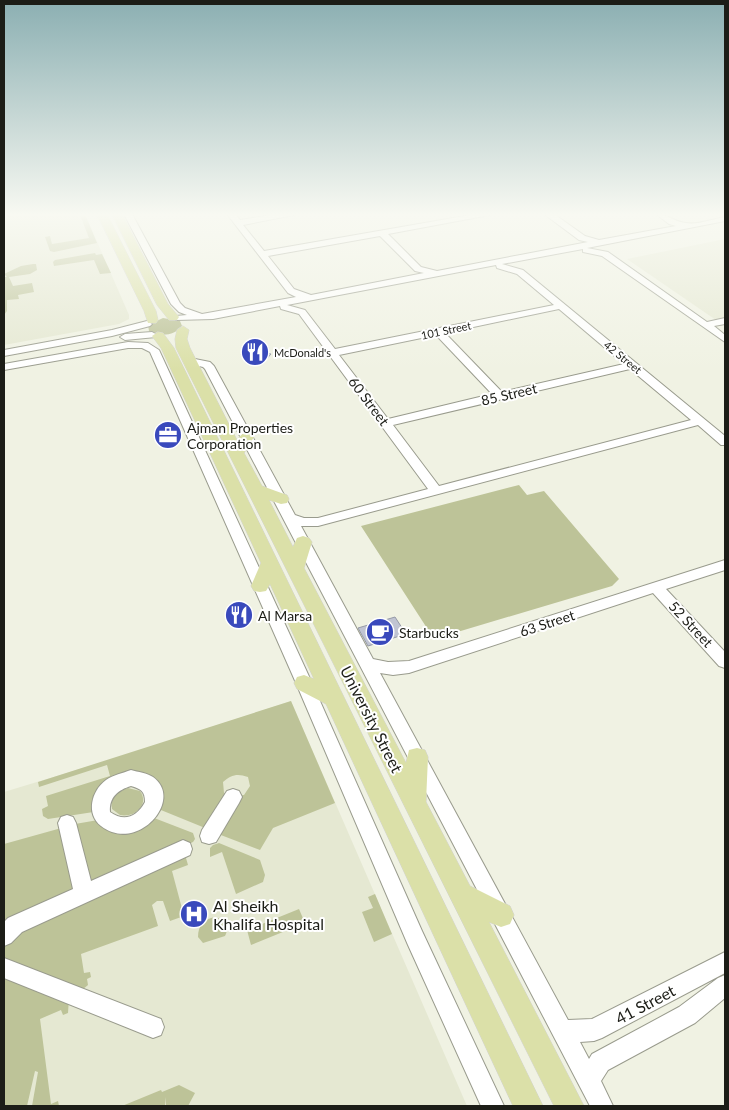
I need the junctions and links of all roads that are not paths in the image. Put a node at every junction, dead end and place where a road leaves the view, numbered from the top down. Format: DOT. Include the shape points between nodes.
graph roads {
  1 [pos="128,266"];
  2 [pos="144,266"];
  3 [pos="152,266"];
  4 [pos="157,266"];
  5 [pos="271,266"];
  6 [pos="415,266"];
  7 [pos="478,266"];
  8 [pos="524,266"];
  9 [pos="628,266"];
  10 [pos="521,267"];
  11 [pos="117,268"];
  12 [pos="418,269"];
  13 [pos="132,273"];
  14 [pos="148,274"];
  15 [pos="437,274"];
  16 [pos="414,278"];
  17 [pos="291,291"];
  18 [pos="306,304"];
  19 [pos="283,305"];
  20 [pos="561,306"];
  21 [pos="213,316"];
  22 [pos="725,321"];
  23 [pos="180,323"];
  24 [pos="706,325"];
  25 [pos="152,329"];
  26 [pos="438,331"];
  27 [pos="725,339"];
  28 [pos="99,342"];
  29 [pos="118,346"];
  30 [pos="4,352"];
  31 [pos="332,353"];
  32 [pos="48,354"];
  33 [pos="4,359"];
  34 [pos="632,364"];
  35 [pos="4,367"];
  36 [pos="177,367"];
  37 [pos="500,396"];
  38 [pos="700,421"];
  39 [pos="385,423"];
  40 [pos="725,442"];
  41 [pos="226,451"];
  42 [pos="256,490"];
  43 [pos="436,490"];
  44 [pos="280,499"];
  45 [pos="291,518"];
  46 [pos="318,522"];
  47 [pos="302,541"];
  48 [pos="269,564"];
  49 [pos="725,565"];
  50 [pos="296,567"];
  51 [pos="260,586"];
  52 [pos="656,587"];
  53 [pos="290,608"];
  54 [pos="339,655"];
  55 [pos="367,662"];
  56 [pos="725,662"];
  57 [pos="304,683"];
  58 [pos="334,699"];
  59 [pos="417,757"];
  60 [pos="233,796"];
  61 [pos="415,801"];
  62 [pos="67,823"];
  63 [pos="209,836"];
  64 [pos="183,849"];
  65 [pos="84,894"];
  66 [pos="462,895"];
  67 [pos="501,915"];
  68 [pos="4,936"];
  69 [pos="725,962"];
  70 [pos="4,968"];
  71 [pos="725,985"];
  72 [pos="153,1027"];
  73 [pos="562,1030"];
  74 [pos="589,1079"];
  75 [pos="524,1102"];
  76 [pos="493,1106"];
  77 [pos="569,1106"];
  78 [pos="602,1106"];
  1 -- 13 [label="main road, University Street"];
  2 -- 14 [label="main road, University Street"];
  3 -- 14 [label="main road"];
  4 -- 21 [label="street" via="178,307 193,314"];
  5 -- 17 [label="street"];
  6 -- 12 [label="street"];
  7 -- 15 [label="street"];
  8 -- 10 [label="street"];
  9 -- 24 [label="street"];
  10 -- 18 [label="street" via="500,266"];
  10 -- 20 [label="street, 42 Street"];
  11 -- 13 [label="main road"];
  12 -- 15 [label="street"];
  12 -- 16 [label="street"];
  13 -- 25 [label="main road, University Street" via="150,311"];
  14 -- 23 [label="main road, University Street" via="165,308"];
  15 -- 16 [label="street"];
  16 -- 18 [label="street"];
  17 -- 18 [label="street"];
  17 -- 19 [label="street"];
  18 -- 19 [label="street"];
  18 -- 19 [label="street"];
  18 -- 31 [label="street, 60 Street"];
  19 -- 21 [label="street"];
  19 -- 23 [label="street"];
  20 -- 26 [label="street, 101 Street"];
  20 -- 34 [label="street, 42 Street"];
  21 -- 23 [label="street"];
  22 -- 24 [label="street"];
  23 -- 25 [label="main road"];
  23 -- 25 [label="main road" via="169,336"];
  23 -- 36 [label="main road, University Street"];
  24 -- 27 [label="street"];
  25 -- 28 [label="street"];
  25 -- 30 [label="street"];
  25 -- 36 [label="main road, University Street"];
  26 -- 31 [label="street, 101 Street"];
  26 -- 37 [label="street"];
  28 -- 29 [label="street"];
  28 -- 32 [label="street"];
  29 -- 32 [label="street"];
  29 -- 36 [label="street" via="136,344 150,347"];
  31 -- 39 [label="street, 60 Street"];
  32 -- 33 [label="street"];
  32 -- 35 [label="street"];
  34 -- 37 [label="street, 85 Street"];
  34 -- 38 [label="street, 42 Street"];
  36 -- 41 [label="main road, University Street"];
  36 -- 41 [label="street" via="202,362 209,366"];
  37 -- 39 [label="street, 85 Street"];
  38 -- 40 [label="street, 42 Street"];
  38 -- 43 [label="street"];
  39 -- 43 [label="street, 60 Street"];
  41 -- 42 [label="main road, University Street"];
  41 -- 44 [label="street"];
  41 -- 48 [label="main road, University Street"];
  41 -- 51 [label="street"];
  42 -- 44 [label="main road"];
  42 -- 50 [label="main road, University Street"];
  43 -- 46 [label="street"];
  44 -- 45 [label="street"];
  45 -- 46 [label="street"];
  45 -- 47 [label="street"];
  46 -- 47 [label="street" via="307,529"];
  47 -- 50 [label="main road"];
  47 -- 55 [label="street"];
  48 -- 51 [label="main road"];
  48 -- 53 [label="main road, University Street"];
  49 -- 52 [label="street, 63 Street"];
  50 -- 54 [label="main road, University Street"];
  51 -- 57 [label="street"];
  52 -- 55 [label="street, 63 Street" via="409,667 392,669"];
  52 -- 56 [label="street, 52 Street"];
  53 -- 54 [label="main road" via="303,607 323,643"];
  53 -- 58 [label="main road, University Street"];
  54 -- 61 [label="main road, University Street"];
  55 -- 59 [label="street"];
  57 -- 58 [label="main road"];
  57 -- 76 [label="street" via="415,938"];
  58 -- 75 [label="main road, University Street"];
  59 -- 61 [label="main road"];
  59 -- 67 [label="street"];
  60 -- 63 [label="street"];
  61 -- 66 [label="main road, University Street"];
  62 -- 65 [label="street"];
  64 -- 65 [label="street"];
  65 -- 68 [label="street" via="15,925"];
  66 -- 67 [label="main road"];
  66 -- 77 [label="main road, University Street"];
  67 -- 73 [label="street"];
  69 -- 73 [label="street, 41 Street" via="594,1030"];
  70 -- 72 [label="street"];
  71 -- 74 [label="street, 41 Street" via="687,1015 600,1062"];
  73 -- 74 [label="street"];
  74 -- 78 [label="street"];
}
